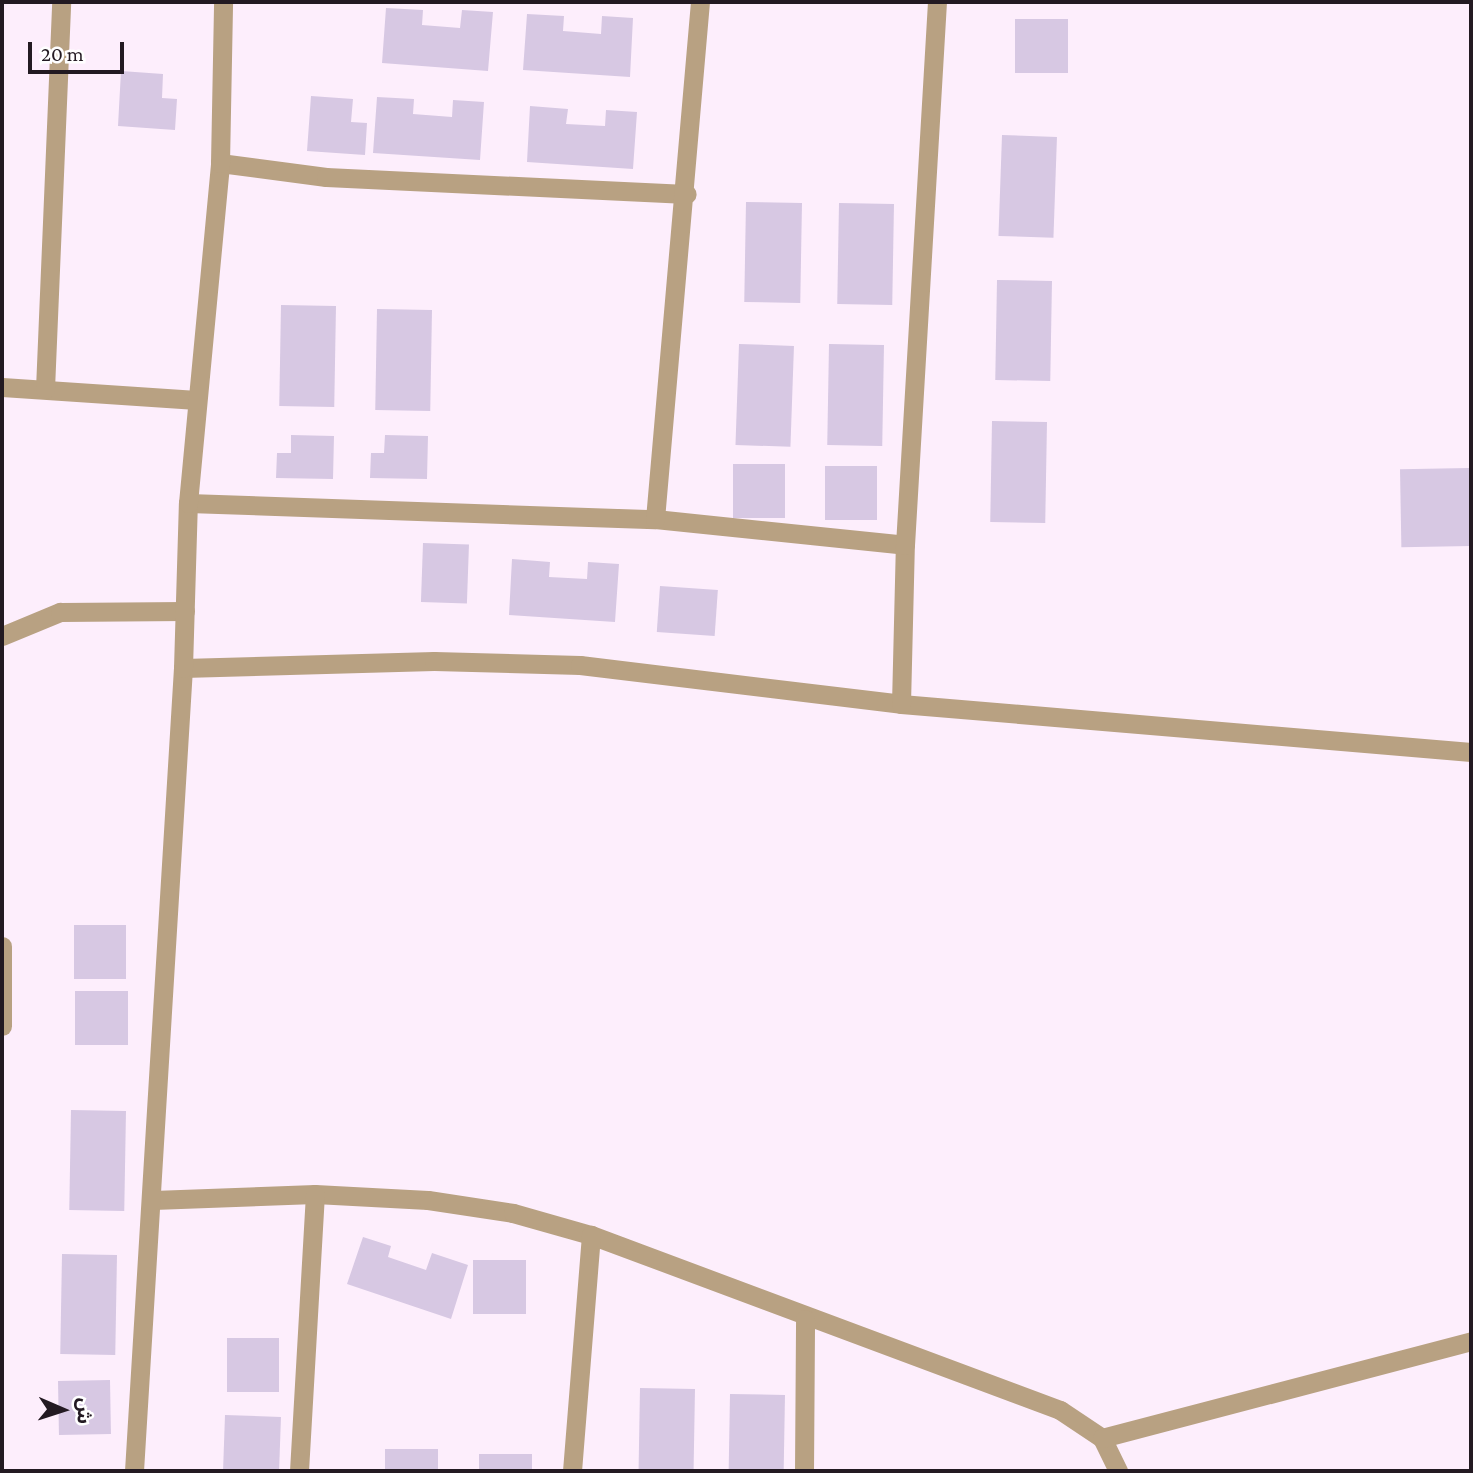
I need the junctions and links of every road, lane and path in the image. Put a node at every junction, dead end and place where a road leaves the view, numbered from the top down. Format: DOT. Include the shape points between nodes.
graph roads {
  1 [pos="61,2"];
  2 [pos="223,2"];
  3 [pos="700,2"];
  4 [pos="937,2"];
  5 [pos="220,163"];
  6 [pos="687,194"];
  7 [pos="2,387"];
  8 [pos="45,389"];
  9 [pos="197,401"];
  10 [pos="188,503"];
  11 [pos="655,519"];
  12 [pos="905,545"];
  13 [pos="185,611"];
  14 [pos="2,636"];
  15 [pos="183,668"];
  16 [pos="901,704"];
  17 [pos="1471,752"];
  18 [pos="2,946"];
  19 [pos="2,967"];
  20 [pos="2,1026"];
  21 [pos="315,1194"];
  22 [pos="153,1200"];
  23 [pos="590,1235"];
  24 [pos="805,1319"];
  25 [pos="1471,1341"];
  26 [pos="1102,1438"];
  27 [pos="134,1471"];
  28 [pos="299,1471"];
  29 [pos="572,1471"];
  30 [pos="804,1471"];
  31 [pos="1118,1471"];
  1 -- 8 [label="street"];
  2 -- 5 [label="street"];
  3 -- 6 [label="street"];
  4 -- 12 [label="street"];
  5 -- 6 [label="street" via="326,177"];
  5 -- 9 [label="street"];
  6 -- 11 [label="street"];
  7 -- 8 [label="street"];
  8 -- 9 [label="street"];
  9 -- 10 [label="street"];
  10 -- 11 [label="street"];
  10 -- 13 [label="street"];
  11 -- 12 [label="street"];
  12 -- 16 [label="street"];
  13 -- 14 [label="street" via="60,612"];
  13 -- 15 [label="street"];
  15 -- 16 [label="street" via="434,661 580,665"];
  15 -- 22 [label="street"];
  16 -- 17 [label="street"];
  18 -- 19 [label="street"];
  19 -- 20 [label="street"];
  21 -- 22 [label="street"];
  21 -- 23 [label="street" via="468,1204"];
  21 -- 28 [label="street"];
  22 -- 27 [label="street"];
  23 -- 24 [label="street"];
  23 -- 29 [label="street"];
  24 -- 26 [label="street" via="1016,1392 1060,1410"];
  24 -- 30 [label="street"];
  25 -- 26 [label="street"];
  26 -- 31 [label="street"];
}
